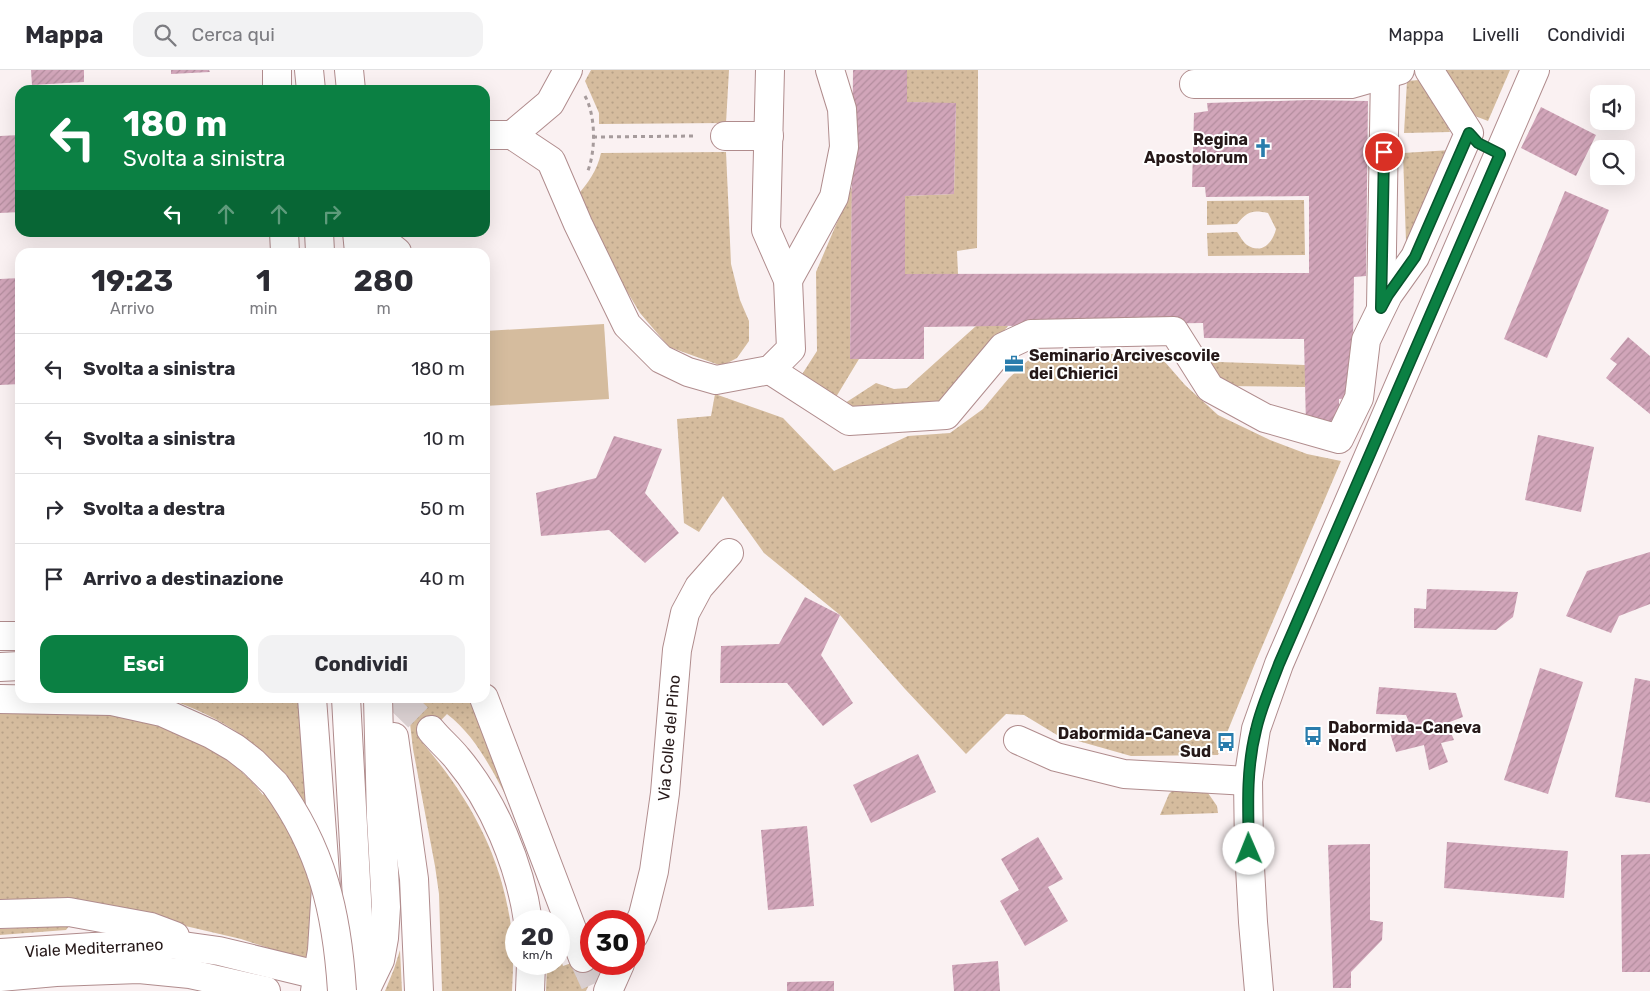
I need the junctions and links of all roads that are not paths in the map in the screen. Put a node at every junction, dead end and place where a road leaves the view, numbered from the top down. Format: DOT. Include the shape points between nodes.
graph roads {
  1 [pos="277,70"];
  2 [pos="309,70"];
  3 [pos="350,70"];
  4 [pos="568,70"];
  5 [pos="770,70"];
  6 [pos="830,70"];
  7 [pos="1429,70"];
  8 [pos="1536,70"];
  9 [pos="1392,72"];
  10 [pos="1194,84"];
  11 [pos="277,85"];
  12 [pos="310,85"];
  13 [pos="351,85"];
  14 [pos="1469,133"];
  15 [pos="512,134"];
  16 [pos="490,135"];
  17 [pos="725,136"];
  18 [pos="769,136"];
  19 [pos="1500,154"];
  20 [pos="378,237"];
  21 [pos="392,248"];
  22 [pos="788,280"];
  23 [pos="1381,308"];
  24 [pos="770,370"];
  25 [pos="729,553"];
  26 [pos="0,636"];
  27 [pos="15,636"];
  28 [pos="15,666"];
  29 [pos="0,667"];
  30 [pos="0,699"];
  31 [pos="15,699"];
  32 [pos="121,703"];
  33 [pos="312,703"];
  34 [pos="346,703"];
  35 [pos="378,703"];
  36 [pos="389,703"];
  37 [pos="486,703"];
  38 [pos="430,730"];
  39 [pos="1018,740"];
  40 [pos="1248,781"];
  41 [pos="526,910"];
  42 [pos="644,910"];
  43 [pos="0,914"];
  44 [pos="580,950"];
  45 [pos="219,951"];
  46 [pos="0,954"];
  47 [pos="531,975"];
  48 [pos="615,975"];
  49 [pos="0,977"];
  50 [pos="219,981"];
  51 [pos="310,981"];
  52 [pos="32,991"];
  53 [pos="266,991"];
  54 [pos="342,991"];
  55 [pos="364,991"];
  56 [pos="419,991"];
  57 [pos="530,991"];
  58 [pos="608,991"];
  59 [pos="1259,991"];
  1 -- 11 [label="main road"];
  2 -- 12 [label="main road"];
  3 -- 13 [label="main road"];
  4 -- 15 [label="main road" via="550,103"];
  5 -- 18 [label="main road"];
  6 -- 22 [label="main road" via="842,109 844,147 834,198"];
  7 -- 14 [label="main road"];
  8 -- 19 [label="main road"];
  9 -- 10 [label="main road" via="1351,84"];
  9 -- 23 [label="main road"];
  14 -- 19 [label="main road" via="1478,143"];
  14 -- 23 [label="main road" via="1415,257"];
  15 -- 16 [label="main road"];
  15 -- 24 [label="main road" via="551,161 627,325 661,359 688,372 716,380"];
  17 -- 18 [label="main road"];
  18 -- 22 [label="main road" via="766,230"];
  19 -- 40 [label="main road" via="1279,664 1256,729"];
  20 -- 21 [label="main road"];
  22 -- 24 [label="main road" via="791,348"];
  23 -- 24 [label="main road" via="1366,340 1359,398 1339,439 1265,418 1210,388 1174,332 1032,334 1003,347 946,415 849,422"];
  25 -- 42 [label="main road, Via Colle del Pino" via="700,587 685,612 677,650 666,793"];
  26 -- 27 [label="main road"];
  28 -- 29 [label="main road"];
  30 -- 31 [label="main road, bridge"];
  32 -- 54 [label="main road, bridge" via="162,712 211,734 253,762 275,784 300,822 319,867 334,918"];
  33 -- 51 [label="main road" via="326,886 322,950"];
  34 -- 55 [label="main road"];
  35 -- 55 [label="main road" via="386,907 380,960"];
  36 -- 56 [label="main road" via="414,879"];
  37 -- 44 [label="main road"];
  38 -- 41 [label="main road" via="458,759 498,824 518,876"];
  39 -- 40 [label="main road" via="1056,756 1124,774"];
  40 -- 59 [label="main road" via="1249,849"];
  43 -- 45 [label="main road" via="69,912 151,927"];
  45 -- 46 [label="main road, Viale Mediterraneo" via="144,944"];
  45 -- 51 [label="main road, Viale Mediterraneo"];
  47 -- 57 [label="main road"];
  48 -- 58 [label="main road"];
  49 -- 50 [label="main road, Viale Mediterraneo" via="139,970 190,974"];
  50 -- 52 [label="main road"];
  50 -- 53 [label="main road, Viale Mediterraneo"];
}
